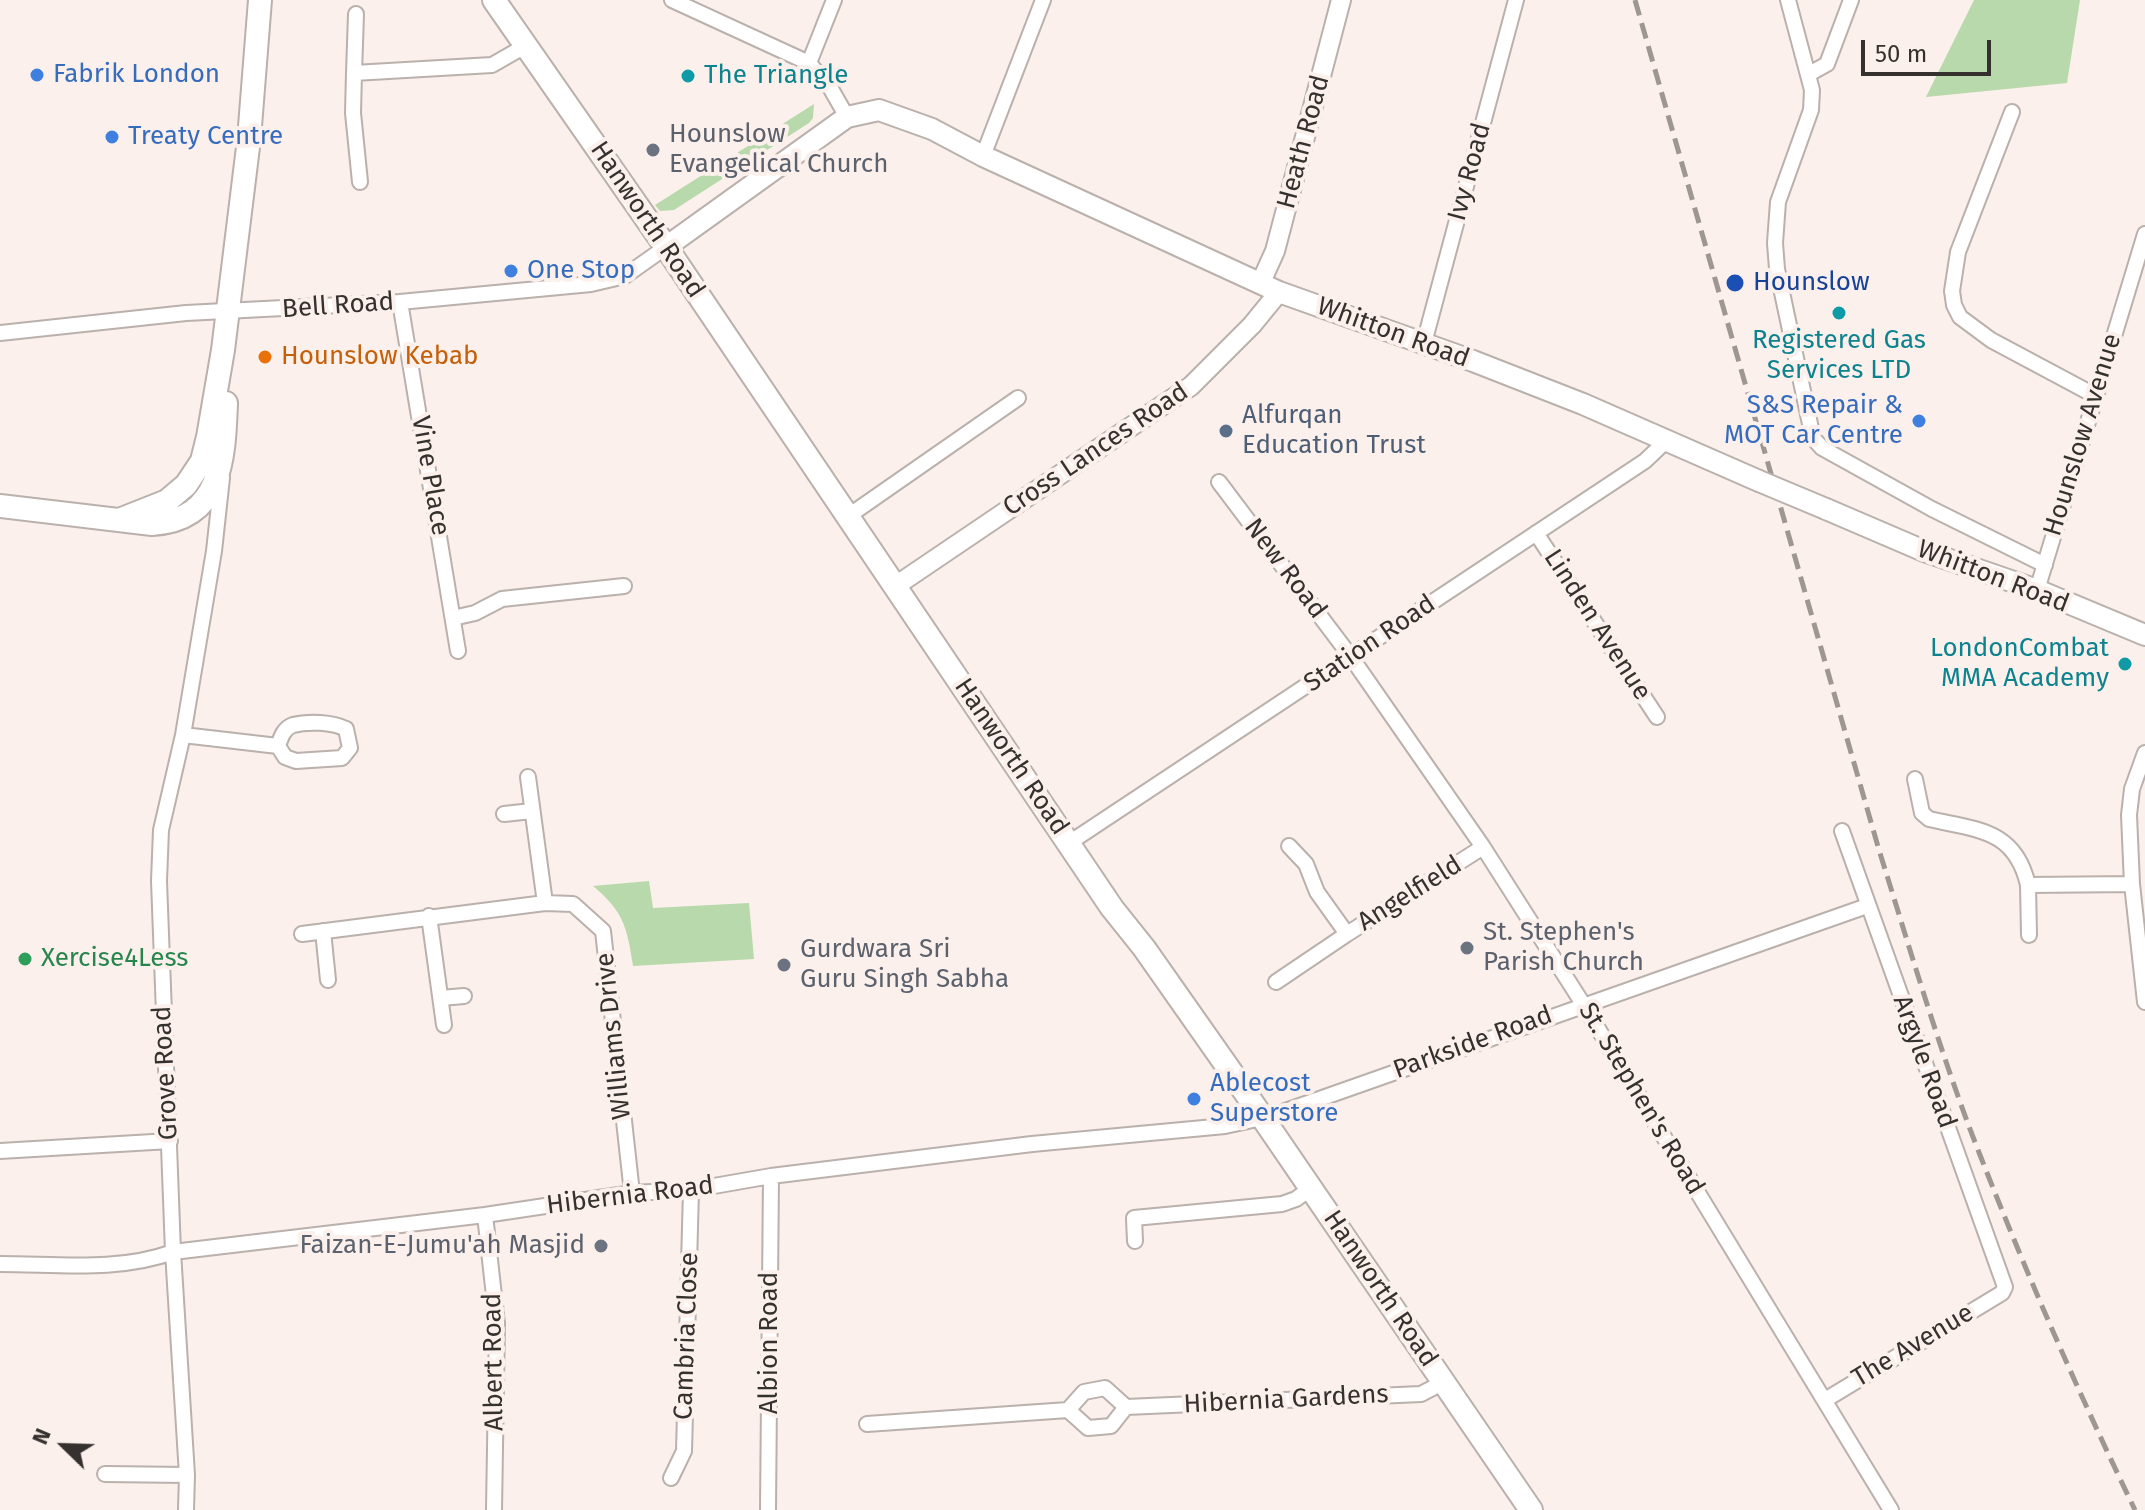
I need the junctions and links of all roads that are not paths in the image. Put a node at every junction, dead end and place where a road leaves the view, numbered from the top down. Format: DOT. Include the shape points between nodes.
graph roads {
  1 [pos="260,0"];
  2 [pos="494,0"];
  3 [pos="672,0"];
  4 [pos="834,0"];
  5 [pos="1043,0"];
  6 [pos="1341,0"];
  7 [pos="1516,0"];
  8 [pos="1788,0"];
  9 [pos="1851,0"];
  10 [pos="356,14"];
  11 [pos="527,45"];
  12 [pos="809,63"];
  13 [pos="354,73"];
  14 [pos="1809,74"];
  15 [pos="2012,112"];
  16 [pos="847,117"];
  17 [pos="983,156"];
  18 [pos="360,182"];
  19 [pos="2145,234"];
  20 [pos="666,247"];
  21 [pos="1270,287"];
  22 [pos="400,302"];
  23 [pos="227,311"];
  24 [pos="0,333"];
  25 [pos="1424,343"];
  26 [pos="223,350"];
  27 [pos="2094,395"];
  28 [pos="1018,398"];
  29 [pos="1667,440"];
  30 [pos="224,450"];
  31 [pos="1219,482"];
  32 [pos="0,506"];
  33 [pos="197,510"];
  34 [pos="847,517"];
  35 [pos="119,520"];
  36 [pos="1536,533"];
  37 [pos="215,545"];
  38 [pos="2045,565"];
  39 [pos="624,586"];
  40 [pos="894,587"];
  41 [pos="2037,590"];
  42 [pos="453,618"];
  43 [pos="2145,635"];
  44 [pos="458,651"];
  45 [pos="1351,657"];
  46 [pos="1657,717"];
  47 [pos="183,735"];
  48 [pos="278,746"];
  49 [pos="2145,753"];
  50 [pos="528,777"];
  51 [pos="1915,779"];
  52 [pos="532,811"];
  53 [pos="504,814"];
  54 [pos="1842,831"];
  55 [pos="1069,843"];
  56 [pos="1289,846"];
  57 [pos="1483,847"];
  58 [pos="2132,884"];
  59 [pos="2028,885"];
  60 [pos="545,903"];
  61 [pos="1867,906"];
  62 [pos="429,916"];
  63 [pos="323,931"];
  64 [pos="302,934"];
  65 [pos="1347,934"];
  66 [pos="2029,935"];
  67 [pos="328,980"];
  68 [pos="1276,982"];
  69 [pos="464,996"];
  70 [pos="441,998"];
  71 [pos="2145,1002"];
  72 [pos="1583,1004"];
  73 [pos="444,1025"];
  74 [pos="1261,1117"];
  75 [pos="170,1141"];
  76 [pos="0,1151"];
  77 [pos="771,1176"];
  78 [pos="1311,1188"];
  79 [pos="691,1190"];
  80 [pos="632,1193"];
  81 [pos="485,1215"];
  82 [pos="1135,1241"];
  83 [pos="173,1252"];
  84 [pos="0,1264"];
  85 [pos="2002,1293"];
  86 [pos="1444,1382"];
  87 [pos="1825,1400"];
  88 [pos="1126,1407"];
  89 [pos="1068,1410"];
  90 [pos="867,1424"];
  91 [pos="105,1474"];
  92 [pos="187,1475"];
  93 [pos="671,1478"];
  94 [pos="1527,1509"];
  95 [pos="186,1510"];
  96 [pos="494,1510"];
  97 [pos="768,1510"];
  98 [pos="1891,1510"];
  1 -- 23 [label="main road"];
  2 -- 11 [label="main road, Hanworth Road"];
  3 -- 12 [label="street"];
  4 -- 12 [label="street"];
  5 -- 17 [label="street"];
  6 -- 21 [label="street, Heath Road"];
  7 -- 25 [label="street, Ivy Road"];
  8 -- 14 [label="street"];
  9 -- 14 [label="street" via="1827,64"];
  10 -- 13 [label="street"];
  11 -- 13 [label="street" via="492,65"];
  11 -- 20 [label="main road, Hanworth Road"];
  12 -- 16 [label="street"];
  13 -- 18 [label="street"];
  14 -- 38 [label="street" via="1811,110 1778,202 1775,243 1813,438 1932,509"];
  15 -- 27 [label="street" via="1958,252 1954,305 1960,317 1991,340"];
  16 -- 17 [label="main road, Whitton Road" via="879,110 932,129"];
  16 -- 20 [label="main road"];
  17 -- 21 [label="main road, Whitton Road"];
  19 -- 27 [label="street, Hounslow Avenue"];
  20 -- 22 [label="street, Bell Road" via="625,276 591,284"];
  20 -- 34 [label="main road, Hanworth Road"];
  21 -- 25 [label="main road, Whitton Road"];
  21 -- 40 [label="street, Cross Lances Road" via="1252,325 1191,386"];
  22 -- 23 [label="street, Bell Road"];
  22 -- 42 [label="street, Vine Place"];
  23 -- 24 [label="street, Bell Road"];
  23 -- 26 [label="main road"];
  25 -- 29 [label="main road, Whitton Road"];
  26 -- 30 [label="main road"];
  26 -- 35 [label="main road" via="202,461 167,501"];
  27 -- 38 [label="street, Hounslow Avenue"];
  28 -- 34 [label="street"];
  29 -- 36 [label="street, Station Road" via="1645,461"];
  29 -- 41 [label="main road, Whitton Road, bridge" via="1924,551"];
  30 -- 33 [label="main road" via="214,488"];
  30 -- 37 [label="street, Grove Road"];
  31 -- 45 [label="street, New Road"];
  32 -- 35 [label="main road"];
  33 -- 35 [label="main road" via="172,523"];
  33 -- 37 [label="street"];
  34 -- 40 [label="main road, Hanworth Road"];
  36 -- 45 [label="street, Station Road"];
  36 -- 46 [label="street, Linden Avenue"];
  37 -- 47 [label="street, Grove Road"];
  38 -- 41 [label="street, Hounslow Avenue"];
  39 -- 42 [label="street" via="502,599"];
  40 -- 55 [label="main road, Hanworth Road"];
  41 -- 43 [label="main road, Whitton Road"];
  42 -- 44 [label="street, Vine Place"];
  45 -- 55 [label="street, Station Road"];
  45 -- 57 [label="street, St. Stephen's Road"];
  47 -- 48 [label="street"];
  47 -- 75 [label="street, Grove Road" via="161,830 159,881"];
  48 -- 48 [label="street" via="296,761 342,758 350,748 346,729 335,723 292,725"];
  49 -- 58 [label="street" via="2129,815"];
  50 -- 52 [label="street"];
  51 -- 59 [label="street" via="1922,813 2006,842"];
  52 -- 53 [label="street"];
  52 -- 60 [label="street"];
  54 -- 61 [label="street, Argyle Road"];
  55 -- 74 [label="main road, Hanworth Road"];
  56 -- 65 [label="street, Angelfield" via="1306,864 1317,892"];
  57 -- 65 [label="street, Angelfield"];
  57 -- 72 [label="street, St. Stephen's Road"];
  58 -- 59 [label="street"];
  58 -- 71 [label="street"];
  59 -- 66 [label="street"];
  60 -- 62 [label="street, Williams Drive"];
  60 -- 80 [label="street, Williams Drive" via="573,904 603,931"];
  61 -- 72 [label="street, Parkside Road"];
  61 -- 85 [label="street, Argyle Road" via="2005,1287"];
  62 -- 63 [label="street, Williams Drive"];
  62 -- 70 [label="street"];
  63 -- 64 [label="street, Williams Drive"];
  63 -- 67 [label="street"];
  65 -- 68 [label="street"];
  69 -- 70 [label="street"];
  70 -- 73 [label="street"];
  72 -- 74 [label="street, Parkside Road"];
  72 -- 87 [label="street, St. Stephen's Road"];
  74 -- 77 [label="street, Hibernia Road" via="1225,1126"];
  74 -- 78 [label="main road, Hanworth Road"];
  75 -- 76 [label="street"];
  75 -- 83 [label="street, Grove Road"];
  77 -- 79 [label="street, Hibernia Road"];
  77 -- 97 [label="street, Albion Road"];
  78 -- 82 [label="street" via="1282,1204 1134,1218"];
  78 -- 86 [label="main road, Hanworth Road"];
  79 -- 80 [label="street, Hibernia Road"];
  79 -- 93 [label="street, Cambria Close" via="684,1451"];
  80 -- 81 [label="street, Hibernia Road"];
  81 -- 83 [label="street, Hibernia Road"];
  81 -- 96 [label="street, Albert Road" via="497,1323"];
  83 -- 84 [label="street, Hibernia Road" via="120,1265"];
  83 -- 92 [label="street, Grove Road"];
  85 -- 87 [label="street, The Avenue"];
  86 -- 88 [label="street, Hibernia Gardens" via="1421,1394"];
  86 -- 94 [label="main road, Hanworth Road"];
  87 -- 98 [label="street, St. Stephen's Road"];
  88 -- 89 [label="street, Hibernia Gardens" via="1105,1388 1084,1392"];
  88 -- 89 [label="street" via="1111,1426 1088,1428"];
  89 -- 90 [label="street, Hibernia Gardens"];
  91 -- 92 [label="street"];
  92 -- 95 [label="street, Grove Road"];
}
